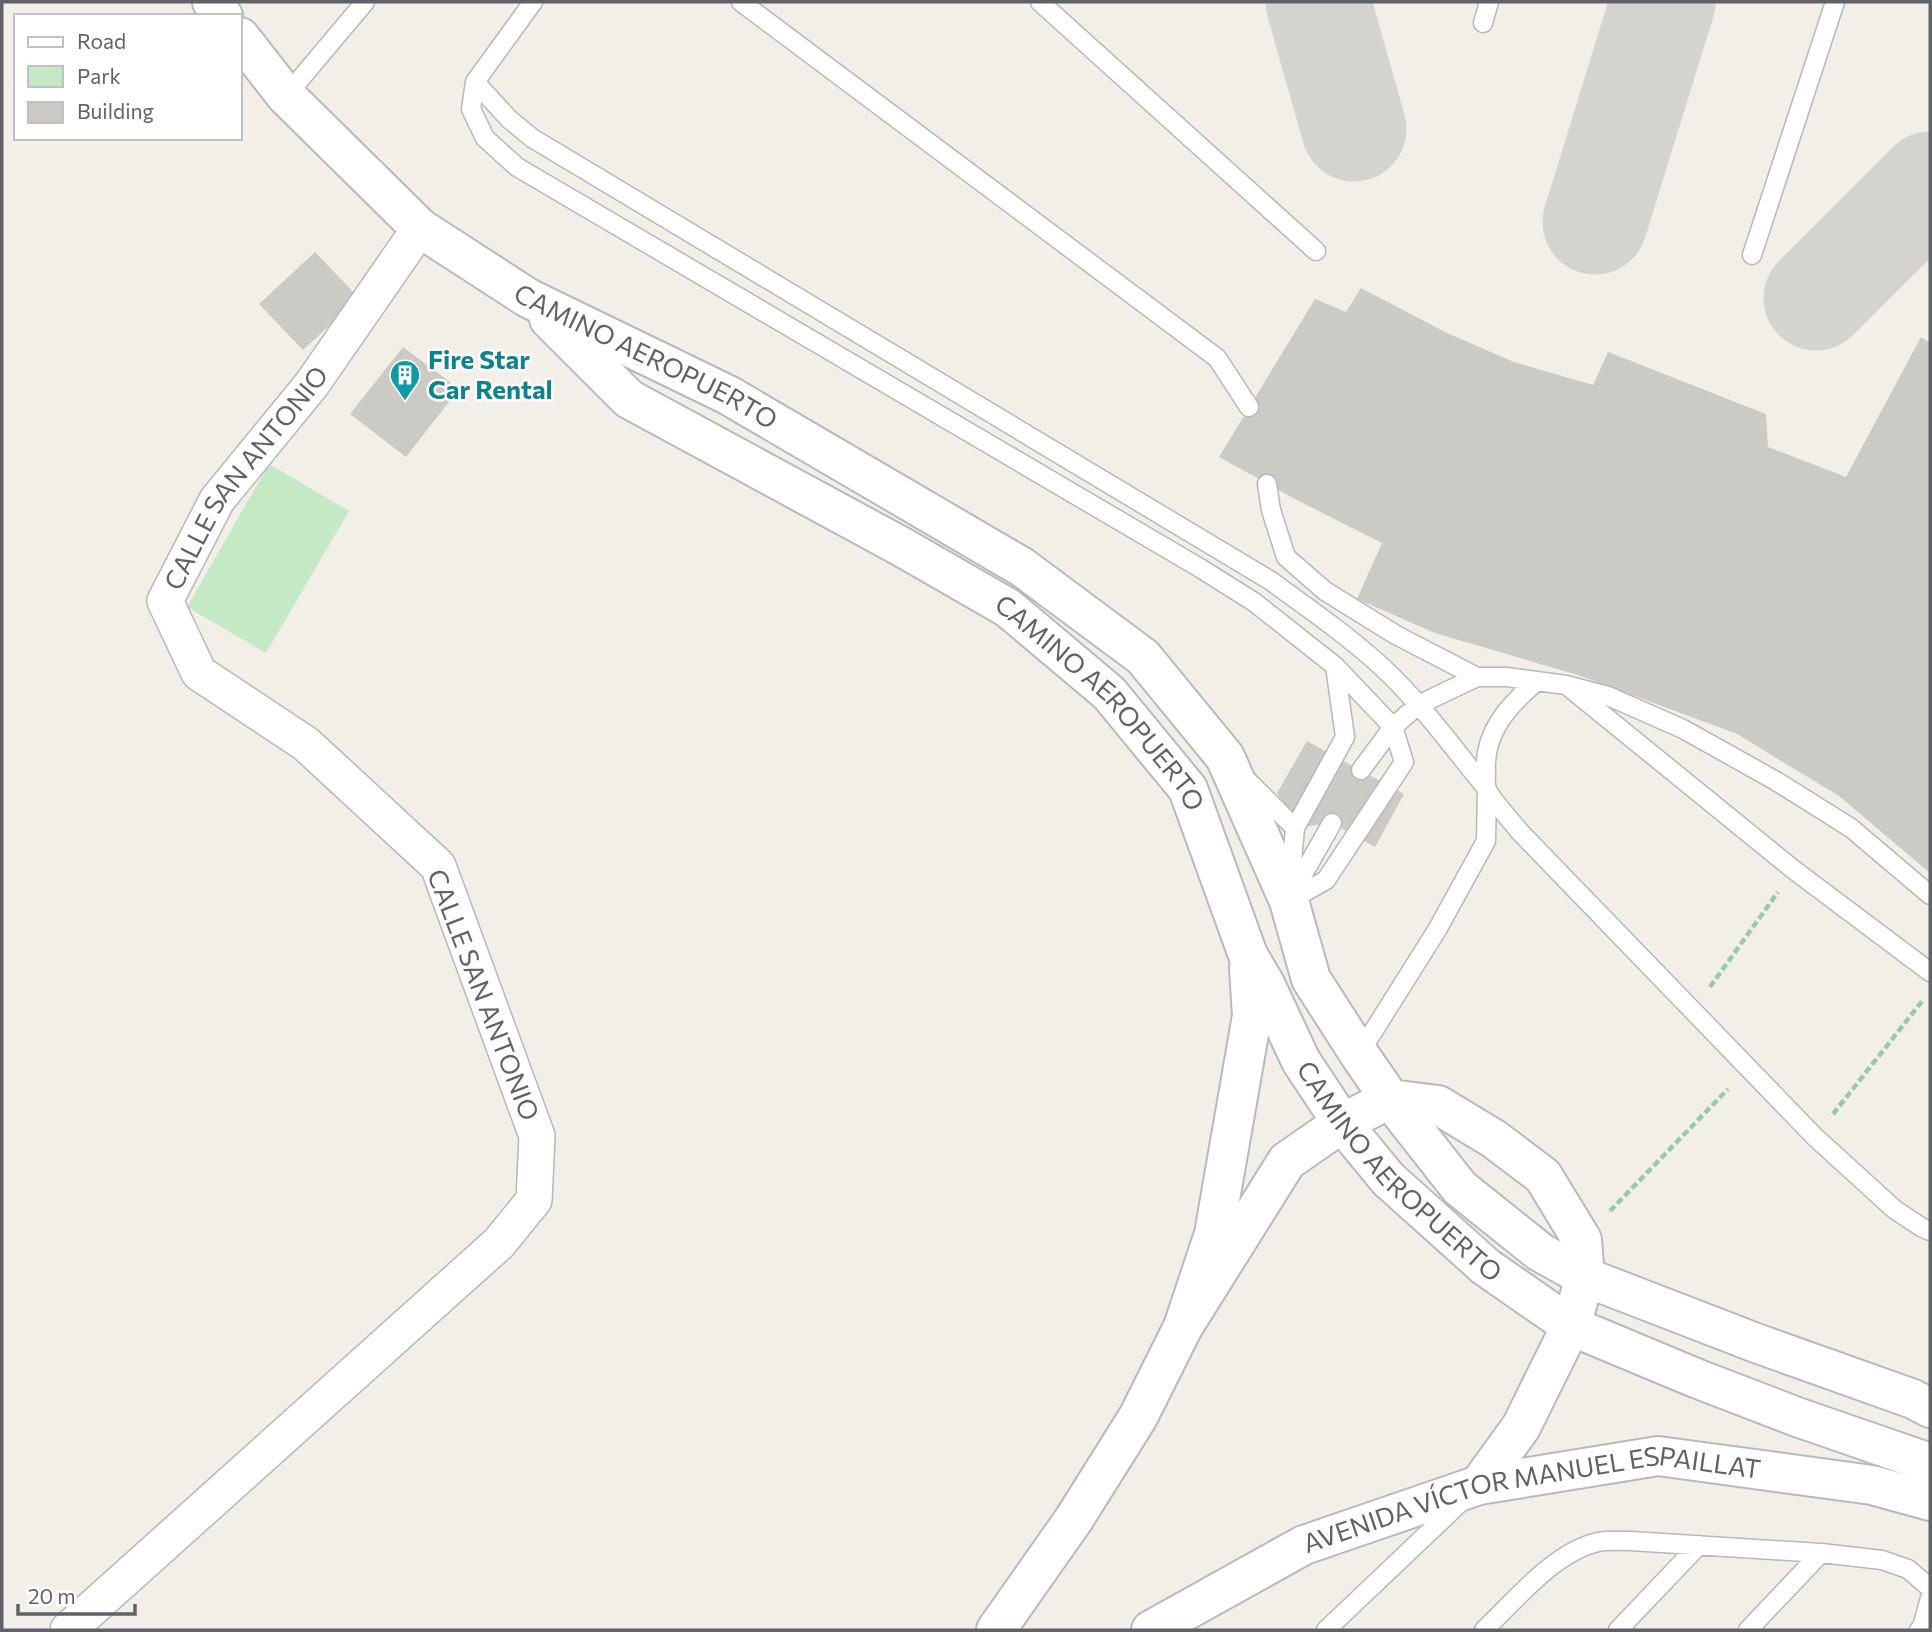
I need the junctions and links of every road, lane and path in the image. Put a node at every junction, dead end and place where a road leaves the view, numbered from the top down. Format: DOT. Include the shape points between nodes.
graph roads {
  1 [pos="365,2"];
  2 [pos="533,2"];
  3 [pos="741,2"];
  4 [pos="1040,2"];
  5 [pos="1489,2"];
  6 [pos="1835,2"];
  7 [pos="1483,23"];
  8 [pos="242,40"];
  9 [pos="475,82"];
  10 [pos="286,96"];
  11 [pos="420,228"];
  12 [pos="1316,251"];
  13 [pos="1752,255"];
  14 [pos="528,298"];
  15 [pos="1249,407"];
  16 [pos="1267,484"];
  17 [pos="1335,666"];
  18 [pos="1477,677"];
  19 [pos="1536,681"];
  20 [pos="1566,685"];
  21 [pos="1418,705"];
  22 [pos="1393,727"];
  23 [pos="1225,758"];
  24 [pos="1361,771"];
  25 [pos="1487,789"];
  26 [pos="1332,823"];
  27 [pos="1295,828"];
  28 [pos="1794,870"];
  29 [pos="1930,895"];
  30 [pos="1289,901"];
  31 [pos="1248,955"];
  32 [pos="1930,972"];
  33 [pos="1930,990"];
  34 [pos="1693,1010"];
  35 [pos="1359,1054"];
  36 [pos="1748,1068"];
  37 [pos="1390,1099"];
  38 [pos="1342,1123"];
  39 [pos="1815,1137"];
  40 [pos="1930,1231"];
  41 [pos="1584,1259"];
  42 [pos="1571,1326"];
  43 [pos="1183,1327"];
  44 [pos="1930,1409"];
  45 [pos="1930,1463"];
  46 [pos="1479,1485"];
  47 [pos="1930,1501"];
  48 [pos="1699,1545"];
  49 [pos="1821,1553"];
  50 [pos="1930,1588"];
  51 [pos="1930,1598"];
  52 [pos="68,1630"];
  53 [pos="996,1630"];
  54 [pos="1151,1630"];
  55 [pos="1326,1630"];
  56 [pos="1484,1630"];
  57 [pos="1618,1630"];
  58 [pos="1748,1630"];
  59 [pos="1919,1630"];
  1 -- 10 [label="lane"];
  2 -- 9 [label="lane"];
  3 -- 15 [label="lane" via="1217,358"];
  4 -- 12 [label="lane"];
  5 -- 7 [label="lane"];
  6 -- 13 [label="lane"];
  8 -- 10 [label="street"];
  9 -- 17 [label="lane" via="471,109 485,138 517,167 1200,568 1254,602"];
  9 -- 21 [label="lane" via="531,138 1270,581 1382,667"];
  10 -- 11 [label="street"];
  11 -- 14 [label="street"];
  11 -- 52 [label="street, CALLE SAN ANTONIO" via="312,384 217,500 165,601 199,673 306,744 438,866 537,1136 534,1200 499,1243"];
  14 -- 23 [label="street, CAMINO AEROPUERTO" via="728,395 1022,567 1143,657"];
  14 -- 31 [label="street, CAMINO AEROPUERTO" via="629,398 1008,608 1109,694 1188,789"];
  16 -- 18 [label="lane" via="1286,556 1325,591"];
  17 -- 22 [label="lane"];
  17 -- 27 [label="lane" via="1345,737"];
  18 -- 19 [label="lane"];
  18 -- 21 [label="lane"];
  19 -- 20 [label="lane"];
  19 -- 25 [label="lane" via="1500,718 1489,741"];
  20 -- 28 [label="lane"];
  20 -- 29 [label="lane" via="1608,696 1683,729 1776,781 1851,828"];
  21 -- 22 [label="lane"];
  21 -- 25 [label="lane"];
  22 -- 24 [label="lane"];
  22 -- 30 [label="lane" via="1404,762 1326,880"];
  23 -- 27 [label="lane"];
  23 -- 30 [label="street, CAMINO AEROPUERTO"];
  25 -- 34 [label="lane" via="1520,832"];
  25 -- 35 [label="lane" via="1486,841"];
  26 -- 30 [label="lane"];
  27 -- 30 [label="lane"];
  28 -- 32 [label="lane"];
  28 -- 34 [label="path"];
  30 -- 31 [label="street"];
  30 -- 35 [label="street, CAMINO AEROPUERTO" via="1311,979"];
  31 -- 38 [label="street, CAMINO AEROPUERTO" via="1301,1060"];
  31 -- 43 [label="street" via="1252,1016 1214,1234"];
  33 -- 39 [label="path"];
  34 -- 36 [label="lane"];
  35 -- 37 [label="street, CAMINO AEROPUERTO"];
  36 -- 39 [label="lane"];
  36 -- 41 [label="path"];
  37 -- 38 [label="street"];
  37 -- 41 [label="street, CAMINO AEROPUERTO" via="1460,1188 1540,1252"];
  37 -- 41 [label="street" via="1438,1105 1543,1176"];
  38 -- 42 [label="street, CAMINO AEROPUERTO" via="1388,1180 1476,1258"];
  38 -- 43 [label="street" via="1287,1161"];
  39 -- 40 [label="lane" via="1894,1209"];
  41 -- 42 [label="street"];
  41 -- 44 [label="street, CAMINO AEROPUERTO" via="1756,1343"];
  42 -- 45 [label="street, CAMINO AEROPUERTO" via="1797,1417"];
  42 -- 46 [label="street" via="1521,1427"];
  43 -- 53 [label="street" via="1138,1417"];
  46 -- 47 [label="street, AVENIDA VÍCTOR MANUEL ESPAILLAT" via="1658,1456 1871,1485"];
  46 -- 54 [label="street, AVENIDA VÍCTOR MANUEL ESPAILLAT" via="1304,1545"];
  46 -- 55 [label="lane"];
  48 -- 49 [label="lane"];
  48 -- 56 [label="lane" via="1631,1541 1580,1548 1554,1563"];
  48 -- 57 [label="lane"];
  49 -- 50 [label="lane" via="1882,1560 1908,1569"];
  49 -- 58 [label="lane"];
  51 -- 59 [label="lane"];
}
